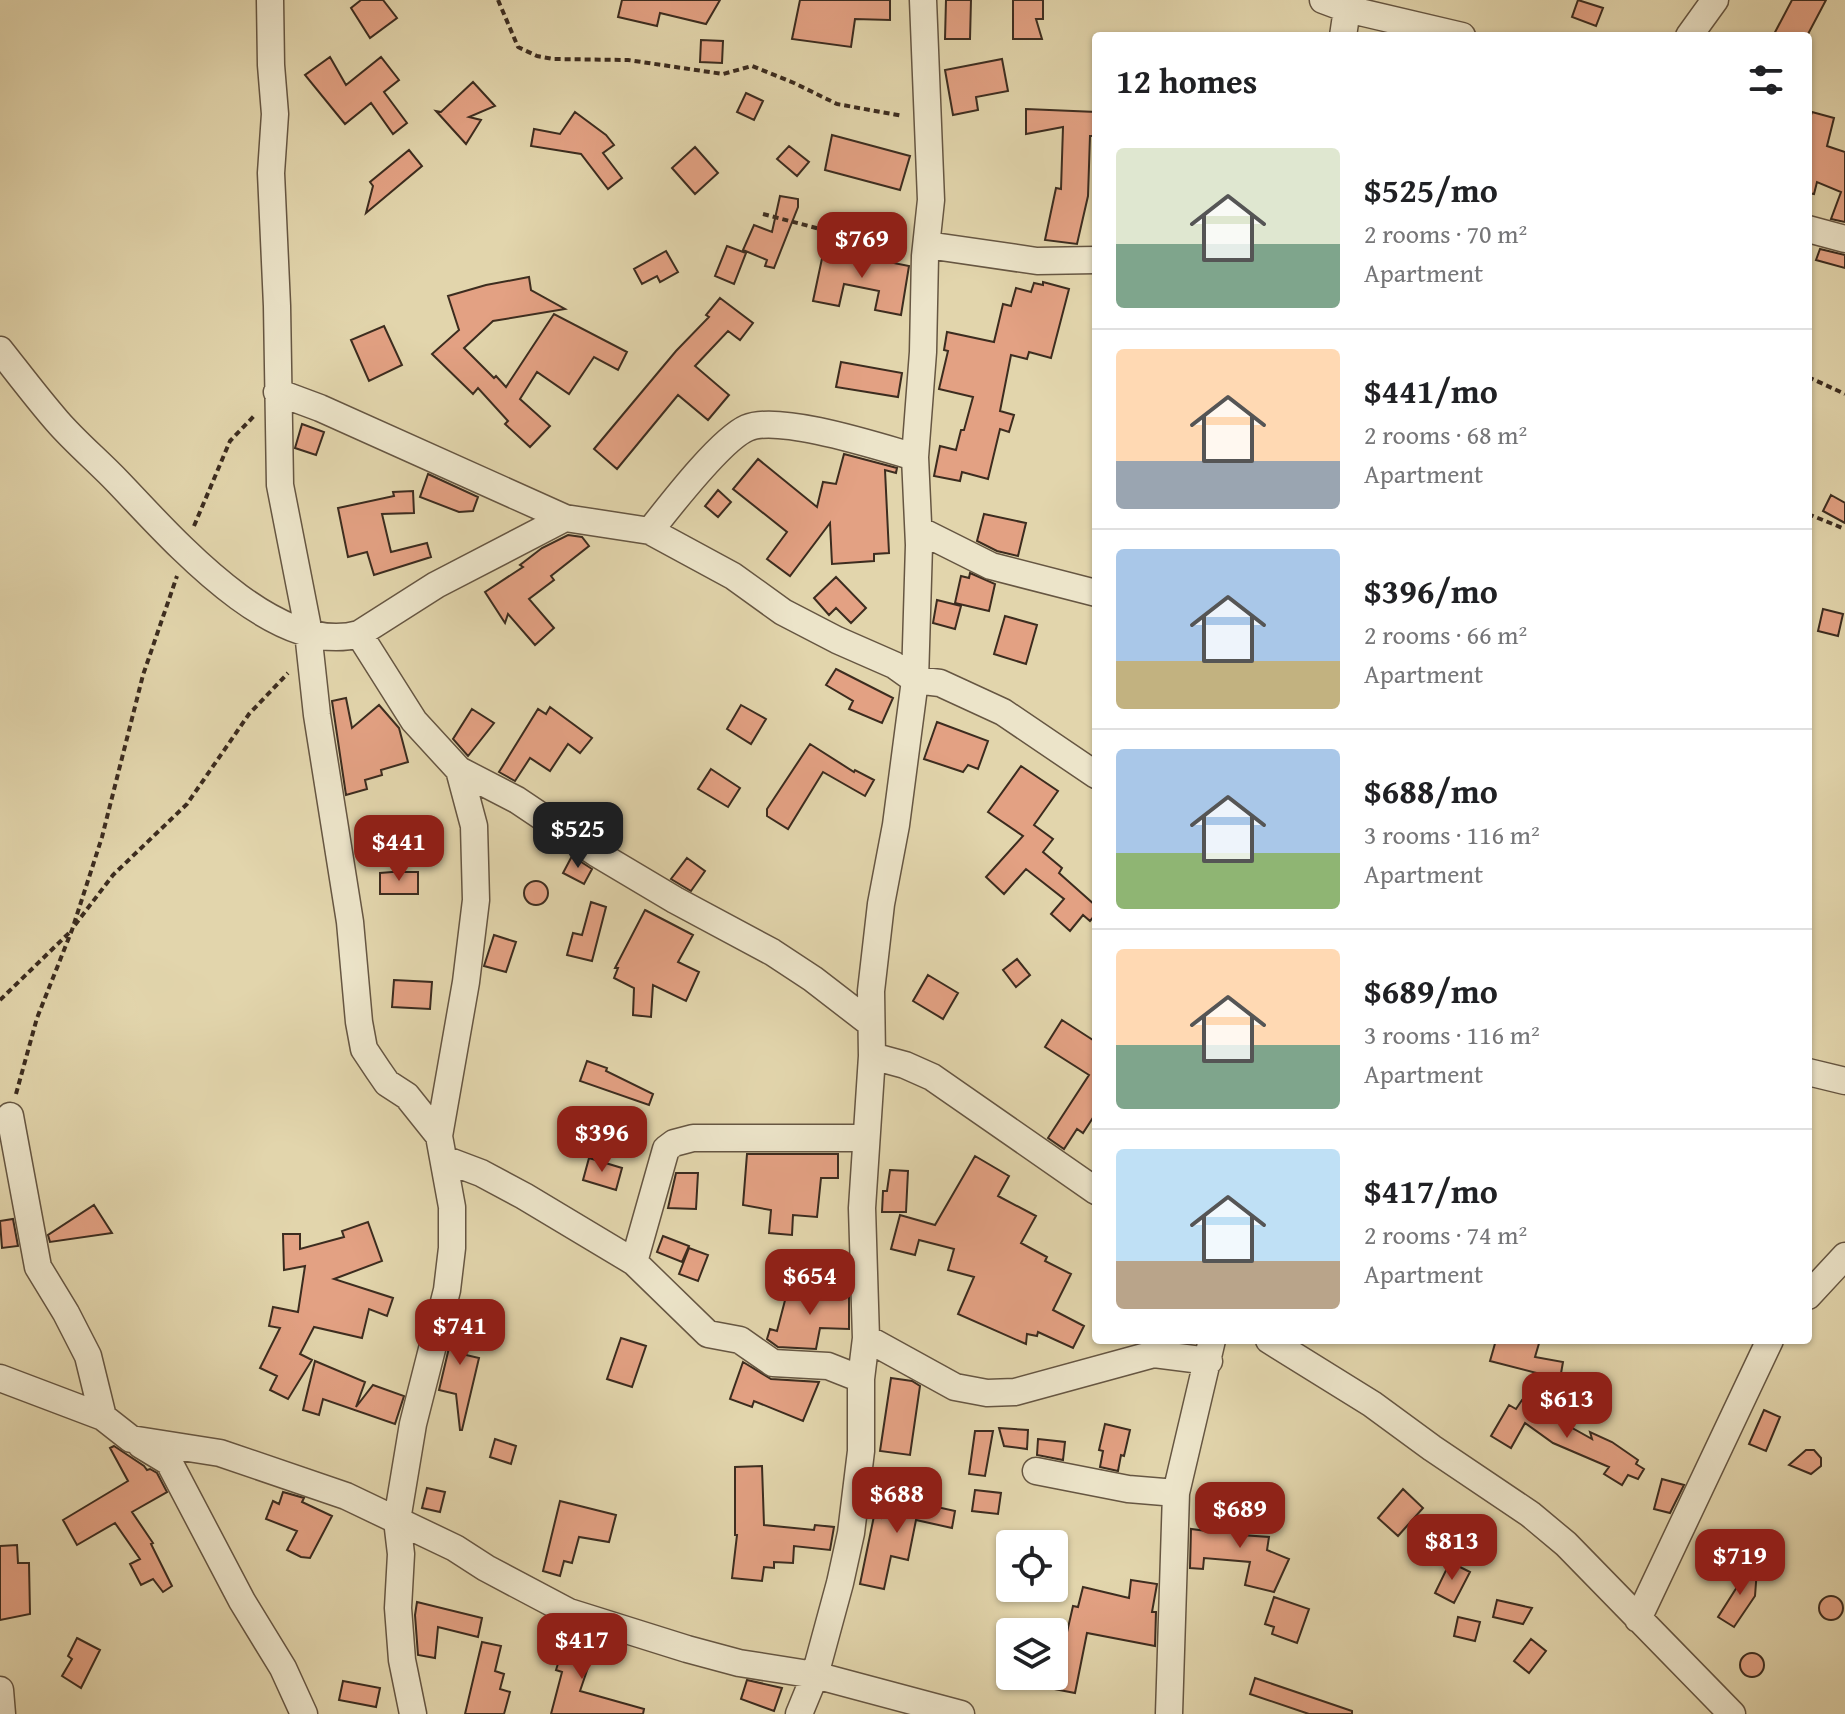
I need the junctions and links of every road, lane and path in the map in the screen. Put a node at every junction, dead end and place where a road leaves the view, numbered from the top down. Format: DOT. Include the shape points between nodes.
graph roads {
  1 [pos="270,0"];
  2 [pos="498,0"];
  3 [pos="923,0"];
  4 [pos="1715,0"];
  5 [pos="1335,4"];
  6 [pos="1342,32"];
  7 [pos="1446,32"];
  8 [pos="1692,32"];
  9 [pos="928,119"];
  10 [pos="763,214"];
  11 [pos="1812,230"];
  12 [pos="1845,239"];
  13 [pos="926,251"];
  14 [pos="1092,260"];
  15 [pos="0,350"];
  16 [pos="1812,379"];
  17 [pos="277,392"];
  18 [pos="1845,394"];
  19 [pos="915,457"];
  20 [pos="1812,516"];
  21 [pos="565,518"];
  22 [pos="1845,529"];
  23 [pos="919,530"];
  24 [pos="650,531"];
  25 [pos="185,553"];
  26 [pos="1092,592"];
  27 [pos="359,634"];
  28 [pos="309,643"];
  29 [pos="915,680"];
  30 [pos="459,770"];
  31 [pos="1092,772"];
  32 [pos="72,930"];
  33 [pos="0,1000"];
  34 [pos="870,1023"];
  35 [pos="872,1056"];
  36 [pos="1812,1073"];
  37 [pos="1845,1081"];
  38 [pos="10,1116"];
  39 [pos="865,1138"];
  40 [pos="442,1148"];
  41 [pos="1092,1188"];
  42 [pos="1845,1256"];
  43 [pos="634,1262"];
  44 [pos="1812,1292"];
  45 [pos="866,1338"];
  46 [pos="1275,1344"];
  47 [pos="1768,1344"];
  48 [pos="1210,1351"];
  49 [pos="0,1378"];
  50 [pos="861,1379"];
  51 [pos="103,1417"];
  52 [pos="131,1439"];
  53 [pos="1036,1471"];
  54 [pos="1176,1493"];
  55 [pos="397,1520"];
  56 [pos="1638,1619"];
  57 [pos="815,1675"];
  58 [pos="0,1690"];
  59 [pos="952,1713"];
  60 [pos="2,1714"];
  61 [pos="304,1714"];
  62 [pos="413,1714"];
  63 [pos="799,1714"];
  64 [pos="1169,1714"];
  65 [pos="1732,1714"];
  1 -- 17 [label="street"];
  2 -- 9 [label="path" via="518,47 537,56 628,60 723,74 752,66 837,104"];
  3 -- 9 [label="street"];
  4 -- 8 [label="street"];
  5 -- 6 [label="street"];
  5 -- 7 [label="street"];
  9 -- 13 [label="street" via="931,200"];
  10 -- 13 [label="path"];
  11 -- 12 [label="street"];
  13 -- 14 [label="street"];
  13 -- 19 [label="street"];
  15 -- 25 [label="street" via="59,423"];
  16 -- 18 [label="path"];
  17 -- 21 [label="street"];
  17 -- 25 [label="path" via="230,441"];
  17 -- 28 [label="street" via="280,485"];
  19 -- 23 [label="street"];
  19 -- 24 [label="street" via="772,424 746,428"];
  20 -- 22 [label="path"];
  21 -- 24 [label="street"];
  21 -- 27 [label="street" via="436,585"];
  23 -- 26 [label="street" via="991,566"];
  23 -- 29 [label="street"];
  24 -- 29 [label="street" via="733,576 783,612"];
  25 -- 28 [label="street" via="227,589"];
  25 -- 32 [label="path" via="143,675"];
  27 -- 28 [label="street"];
  27 -- 30 [label="street" via="414,721"];
  28 -- 32 [label="path" via="249,714 187,804 113,875"];
  28 -- 40 [label="street" via="364,1049 387,1083 407,1096"];
  29 -- 31 [label="street" via="940,683 976,698"];
  29 -- 34 [label="street" via="881,904"];
  30 -- 34 [label="street" via="517,800 662,893 772,952"];
  30 -- 40 [label="street" via="474,826 476,900"];
  32 -- 33 [label="path"];
  32 -- 38 [label="path" via="37,1018"];
  34 -- 35 [label="street"];
  35 -- 39 [label="street"];
  35 -- 41 [label="street" via="932,1077"];
  36 -- 37 [label="street"];
  38 -- 51 [label="street" via="38,1267 88,1356"];
  39 -- 43 [label="street" via="693,1138 674,1143 666,1149"];
  39 -- 45 [label="street"];
  40 -- 43 [label="street"];
  40 -- 55 [label="street" via="452,1207 447,1290 413,1424"];
  42 -- 44 [label="street"];
  43 -- 50 [label="street" via="708,1334 740,1340 773,1363 828,1366"];
  45 -- 48 [label="street" via="955,1387 987,1393 1015,1392 1154,1354"];
  45 -- 50 [label="street"];
  46 -- 56 [label="street" via="1530,1514"];
  47 -- 56 [label="street"];
  48 -- 54 [label="street"];
  49 -- 51 [label="street"];
  50 -- 57 [label="street" via="861,1451 851,1533"];
  51 -- 52 [label="street"];
  52 -- 55 [label="street" via="220,1453 346,1496"];
  52 -- 61 [label="street" via="169,1462"];
  53 -- 54 [label="street"];
  54 -- 64 [label="street"];
  55 -- 57 [label="street" via="569,1612 739,1663"];
  55 -- 62 [label="street" via="402,1660"];
  56 -- 65 [label="street"];
  57 -- 59 [label="street"];
  57 -- 63 [label="street"];
  58 -- 60 [label="street"];
}
